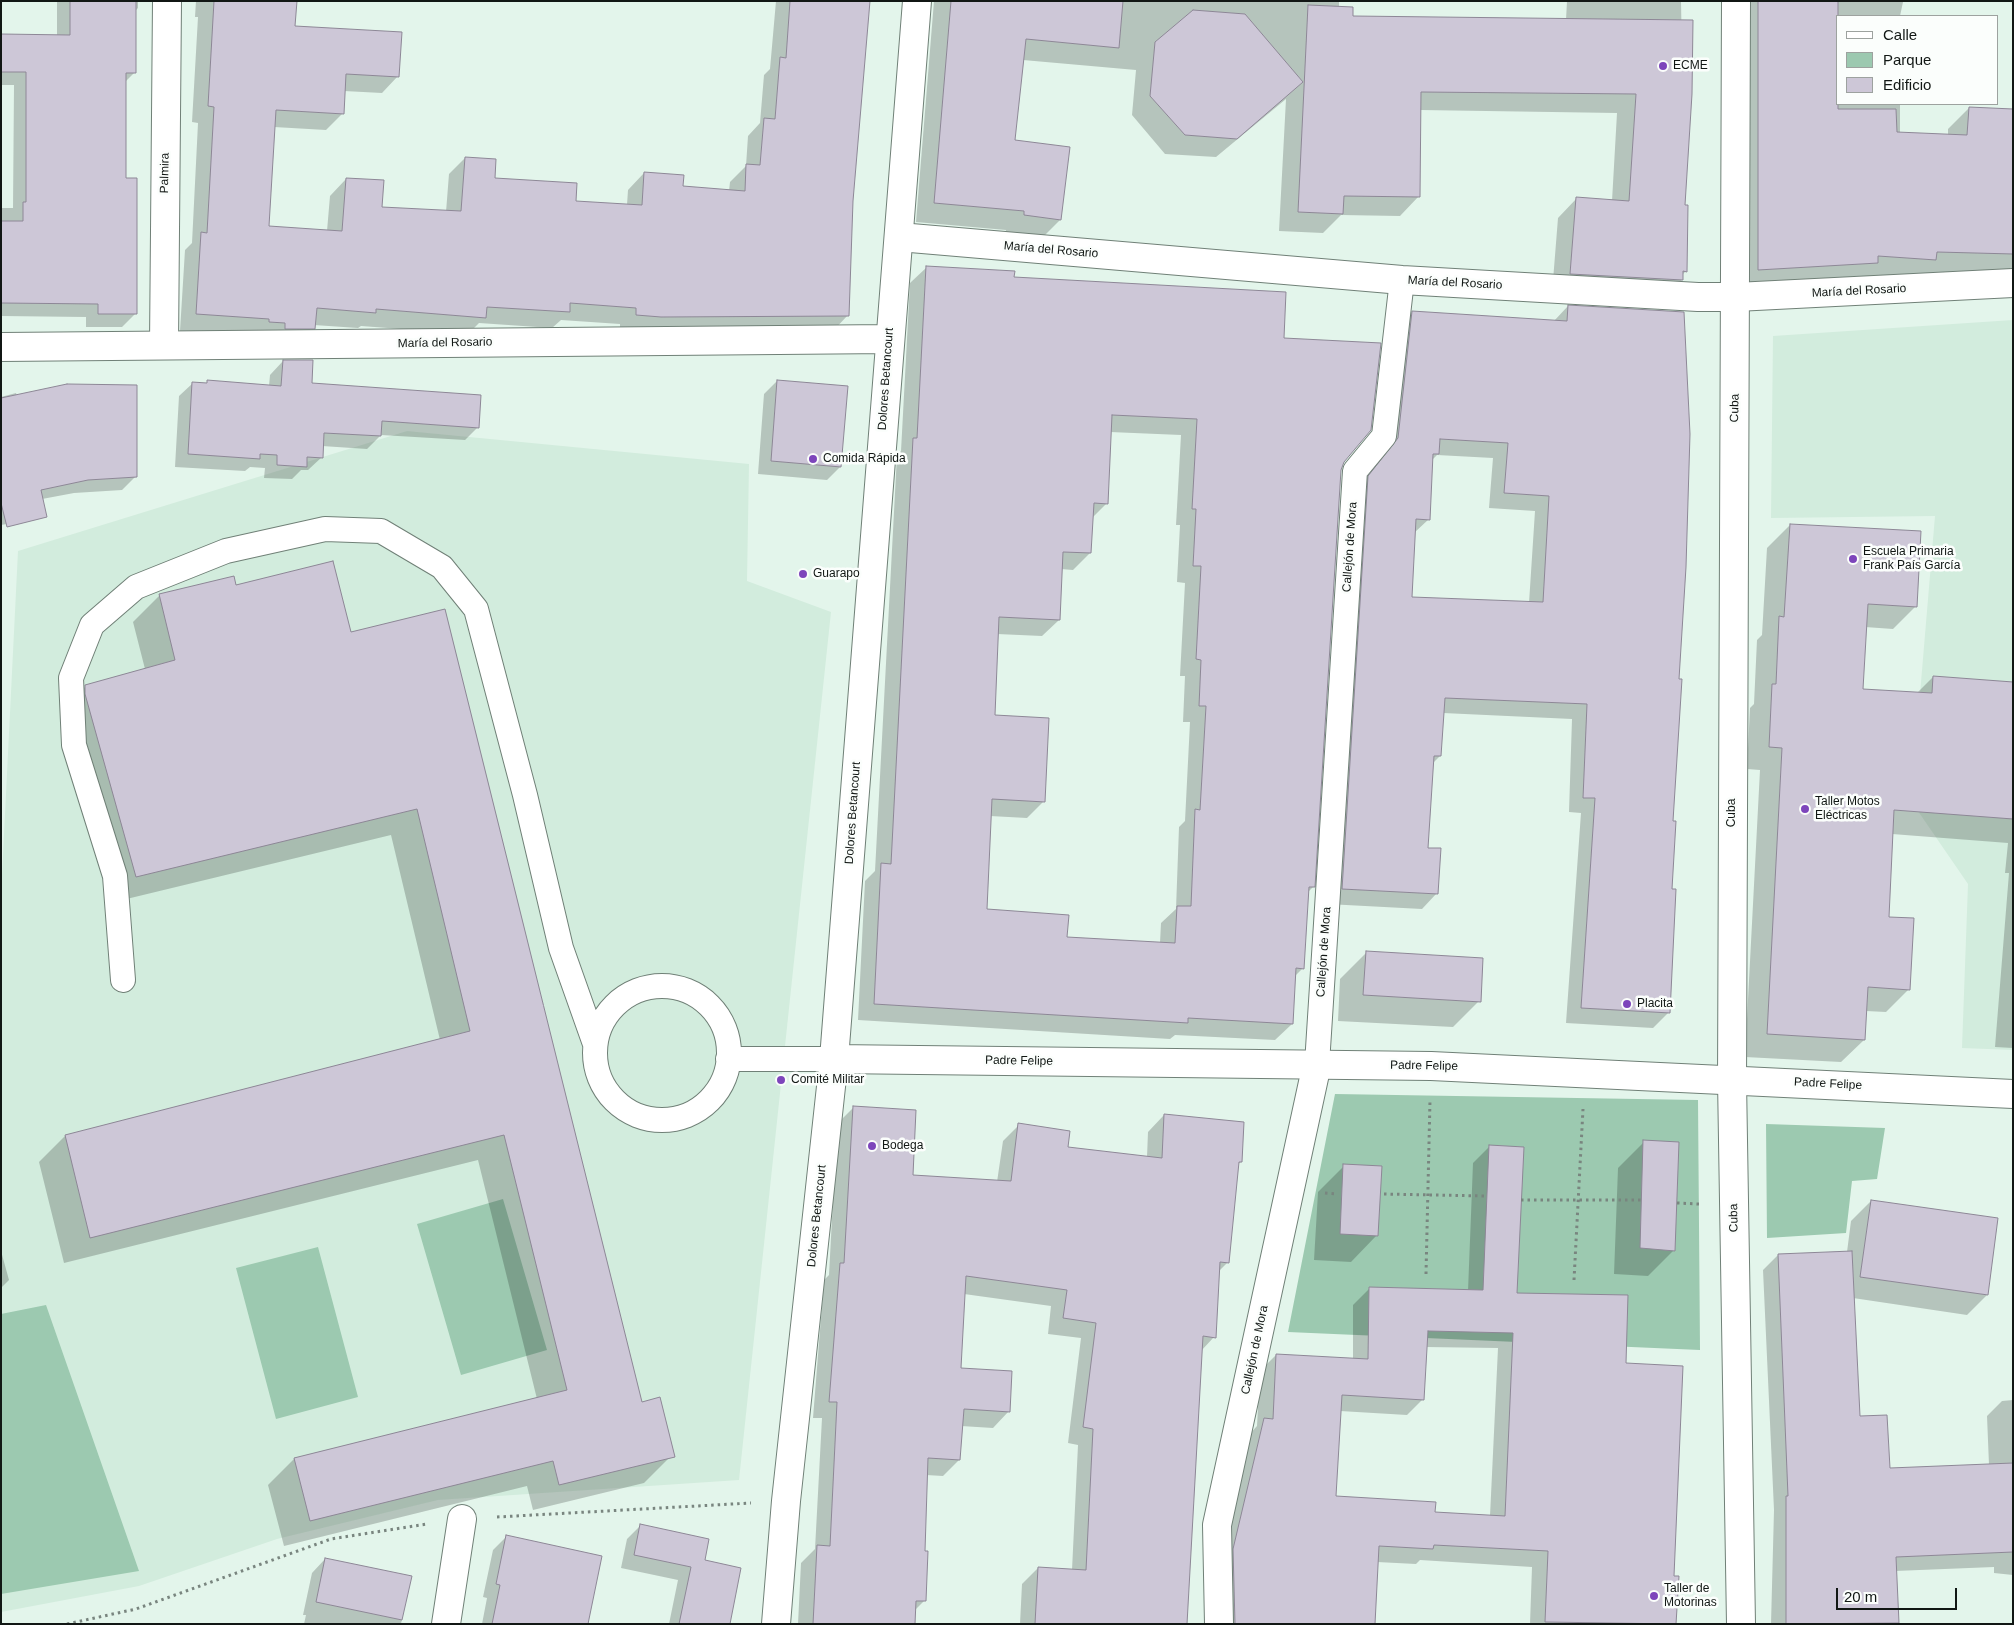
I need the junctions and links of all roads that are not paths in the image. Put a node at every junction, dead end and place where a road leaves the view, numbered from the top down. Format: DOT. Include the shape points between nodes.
graph roads {
  1 [pos="167,1"];
  2 [pos="917,1"];
  3 [pos="1736,1"];
  4 [pos="898,237"];
  5 [pos="1402,280"];
  6 [pos="2013,283"];
  7 [pos="1736,297"];
  8 [pos="889,339"];
  9 [pos="164,345"];
  10 [pos="1,347"];
  11 [pos="123,980"];
  12 [pos="595,1044"];
  13 [pos="728,1059"];
  14 [pos="834,1059"];
  15 [pos="1317,1064"];
  16 [pos="1732,1080"];
  17 [pos="2013,1094"];
  18 [pos="462,1519"];
  19 [pos="446,1624"];
  20 [pos="776,1624"];
  21 [pos="1219,1624"];
  22 [pos="1740,1624"];
  1 -- 9 [label="street, Palmira"];
  2 -- 4 [label="street, Dolores Betancourt"];
  3 -- 7 [label="street, Cuba"];
  4 -- 5 [label="street, María del Rosario"];
  4 -- 8 [label="street, Dolores Betancourt"];
  5 -- 7 [label="street, María del Rosario"];
  5 -- 15 [label="lane, Callejón de Mora" via="1384,436 1356,471"];
  6 -- 7 [label="street, María del Rosario"];
  7 -- 16 [label="street, Cuba"];
  8 -- 9 [label="street, María del Rosario"];
  8 -- 14 [label="street, Dolores Betancourt"];
  9 -- 10 [label="street, María del Rosario"];
  11 -- 12 [label="lane" via="115,876 74,745 71,678 92,625 136,587 226,551 325,529 382,531 442,567 476,608 561,948"];
  12 -- 13 [label="lane" via="602,1023 614,1006 632,993 653,986 674,987 694,994 711,1007 723,1025 730,1046"];
  12 -- 13 [label="lane" via="596,1065 604,1087 619,1105 638,1116 660,1121 683,1118 704,1106 719,1090 728,1068"];
  13 -- 14 [label="lane"];
  14 -- 15 [label="street, Padre Felipe"];
  14 -- 20 [label="street, Dolores Betancourt" via="787,1491"];
  15 -- 16 [label="street, Padre Felipe"];
  15 -- 21 [label="street, Callejón de Mora" via="1217,1525"];
  16 -- 17 [label="street, Padre Felipe"];
  16 -- 22 [label="street, Cuba"];
  18 -- 19 [label="street"];
}
